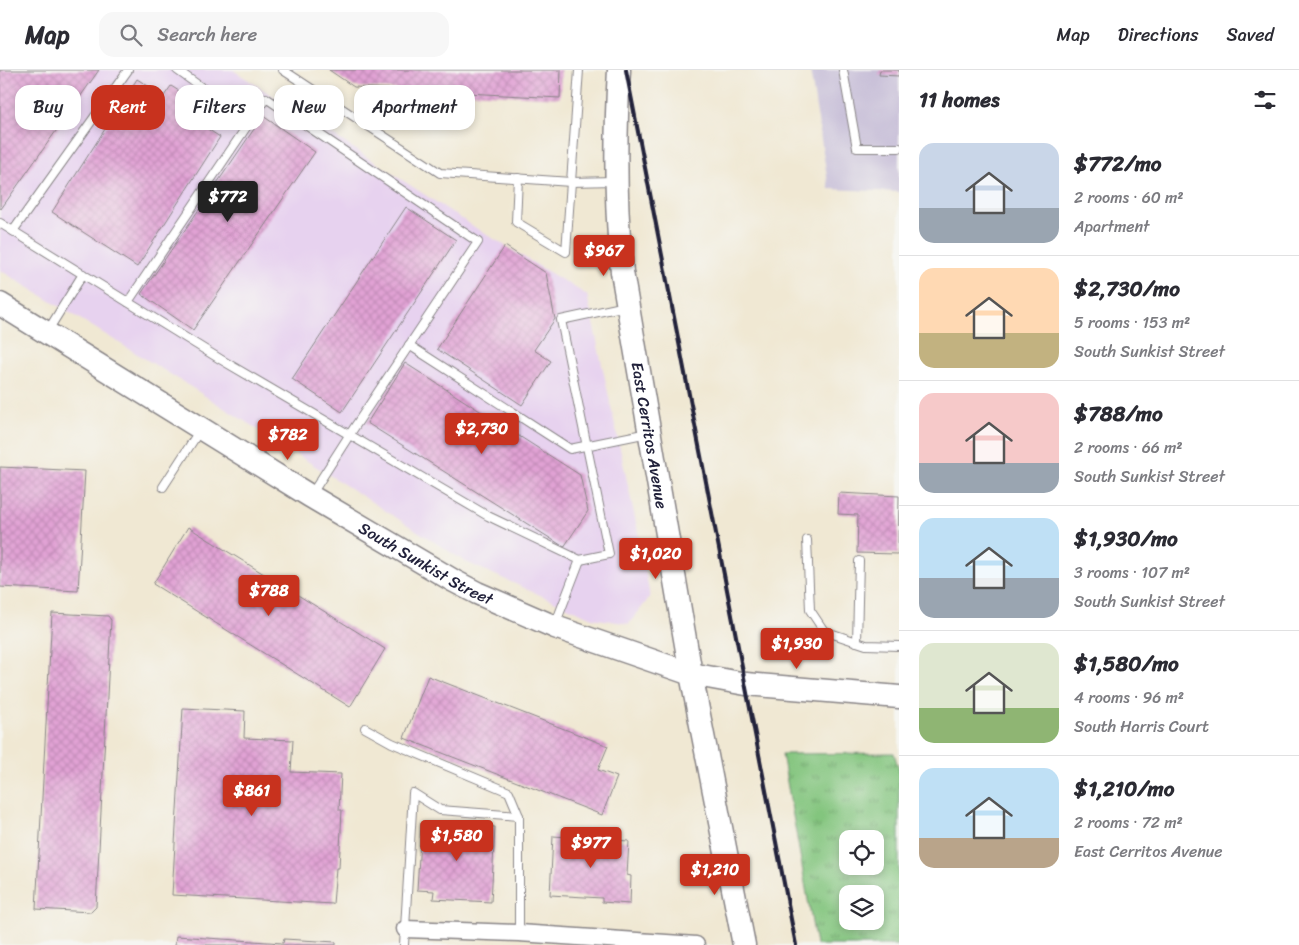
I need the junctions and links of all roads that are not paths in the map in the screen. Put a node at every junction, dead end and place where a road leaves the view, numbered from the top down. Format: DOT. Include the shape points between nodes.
graph roads {
  1 [pos="128,70"];
  2 [pos="177,70"];
  3 [pos="283,70"];
  4 [pos="579,70"];
  5 [pos="619,70"];
  6 [pos="842,70"];
  7 [pos="198,85"];
  8 [pos="264,101"];
  9 [pos="245,130"];
  10 [pos="899,148"];
  11 [pos="518,178"];
  12 [pos="615,181"];
  13 [pos="571,182"];
  14 [pos="0,223"];
  15 [pos="13,231"];
  16 [pos="83,274"];
  17 [pos="128,302"];
  18 [pos="0,304"];
  19 [pos="628,306"];
  20 [pos="46,334"];
  21 [pos="409,345"];
  22 [pos="201,429"];
  23 [pos="650,433"];
  24 [pos="350,434"];
  25 [pos="586,446"];
  26 [pos="164,487"];
  27 [pos="310,496"];
  28 [pos="807,540"];
  29 [pos="580,560"];
  30 [pos="859,561"];
  31 [pos="555,627"];
  32 [pos="857,642"];
  33 [pos="899,646"];
  34 [pos="691,674"];
  35 [pos="899,697"];
  36 [pos="365,728"];
  37 [pos="519,816"];
  38 [pos="519,933"];
  39 [pos="405,937"];
  40 [pos="696,945"];
  41 [pos="744,945"];
  1 -- 15 [label="lane"];
  2 -- 7 [label="lane"];
  3 -- 11 [label="lane" via="440,173"];
  4 -- 13 [label="lane"];
  5 -- 12 [label="street, East Cerritos Avenue"];
  6 -- 10 [label="lane" via="857,148"];
  8 -- 21 [label="lane" via="266,98 478,242"];
  9 -- 17 [label="lane"];
  11 -- 13 [label="lane"];
  11 -- 13 [label="lane" via="516,222 566,252"];
  12 -- 13 [label="lane"];
  12 -- 19 [label="street, East Cerritos Avenue"];
  14 -- 15 [label="lane"];
  15 -- 16 [label="lane"];
  16 -- 17 [label="lane"];
  16 -- 20 [label="lane"];
  17 -- 24 [label="lane"];
  18 -- 20 [label="street, South Sunkist Street"];
  19 -- 23 [label="street, East Cerritos Avenue"];
  19 -- 25 [label="lane" via="561,320"];
  20 -- 22 [label="street, South Sunkist Street"];
  21 -- 24 [label="lane"];
  21 -- 25 [label="lane" via="570,449"];
  22 -- 26 [label="lane"];
  22 -- 27 [label="street, South Sunkist Street"];
  23 -- 25 [label="lane"];
  23 -- 34 [label="street, East Cerritos Avenue"];
  24 -- 27 [label="lane"];
  24 -- 29 [label="lane" via="488,516"];
  25 -- 29 [label="lane" via="608,554"];
  27 -- 31 [label="street, South Sunkist Street" via="466,588"];
  28 -- 32 [label="lane" via="810,610 824,631"];
  29 -- 31 [label="lane"];
  30 -- 32 [label="lane"];
  31 -- 34 [label="street, South Sunkist Street"];
  32 -- 33 [label="lane"];
  34 -- 35 [label="street, South Sunkist Street" via="746,684"];
  34 -- 41 [label="street, East Cerritos Avenue"];
  36 -- 37 [label="lane" via="509,792"];
  37 -- 38 [label="lane"];
  37 -- 39 [label="lane" via="440,810 413,793"];
  38 -- 39 [label="street"];
  38 -- 40 [label="street"];
}
